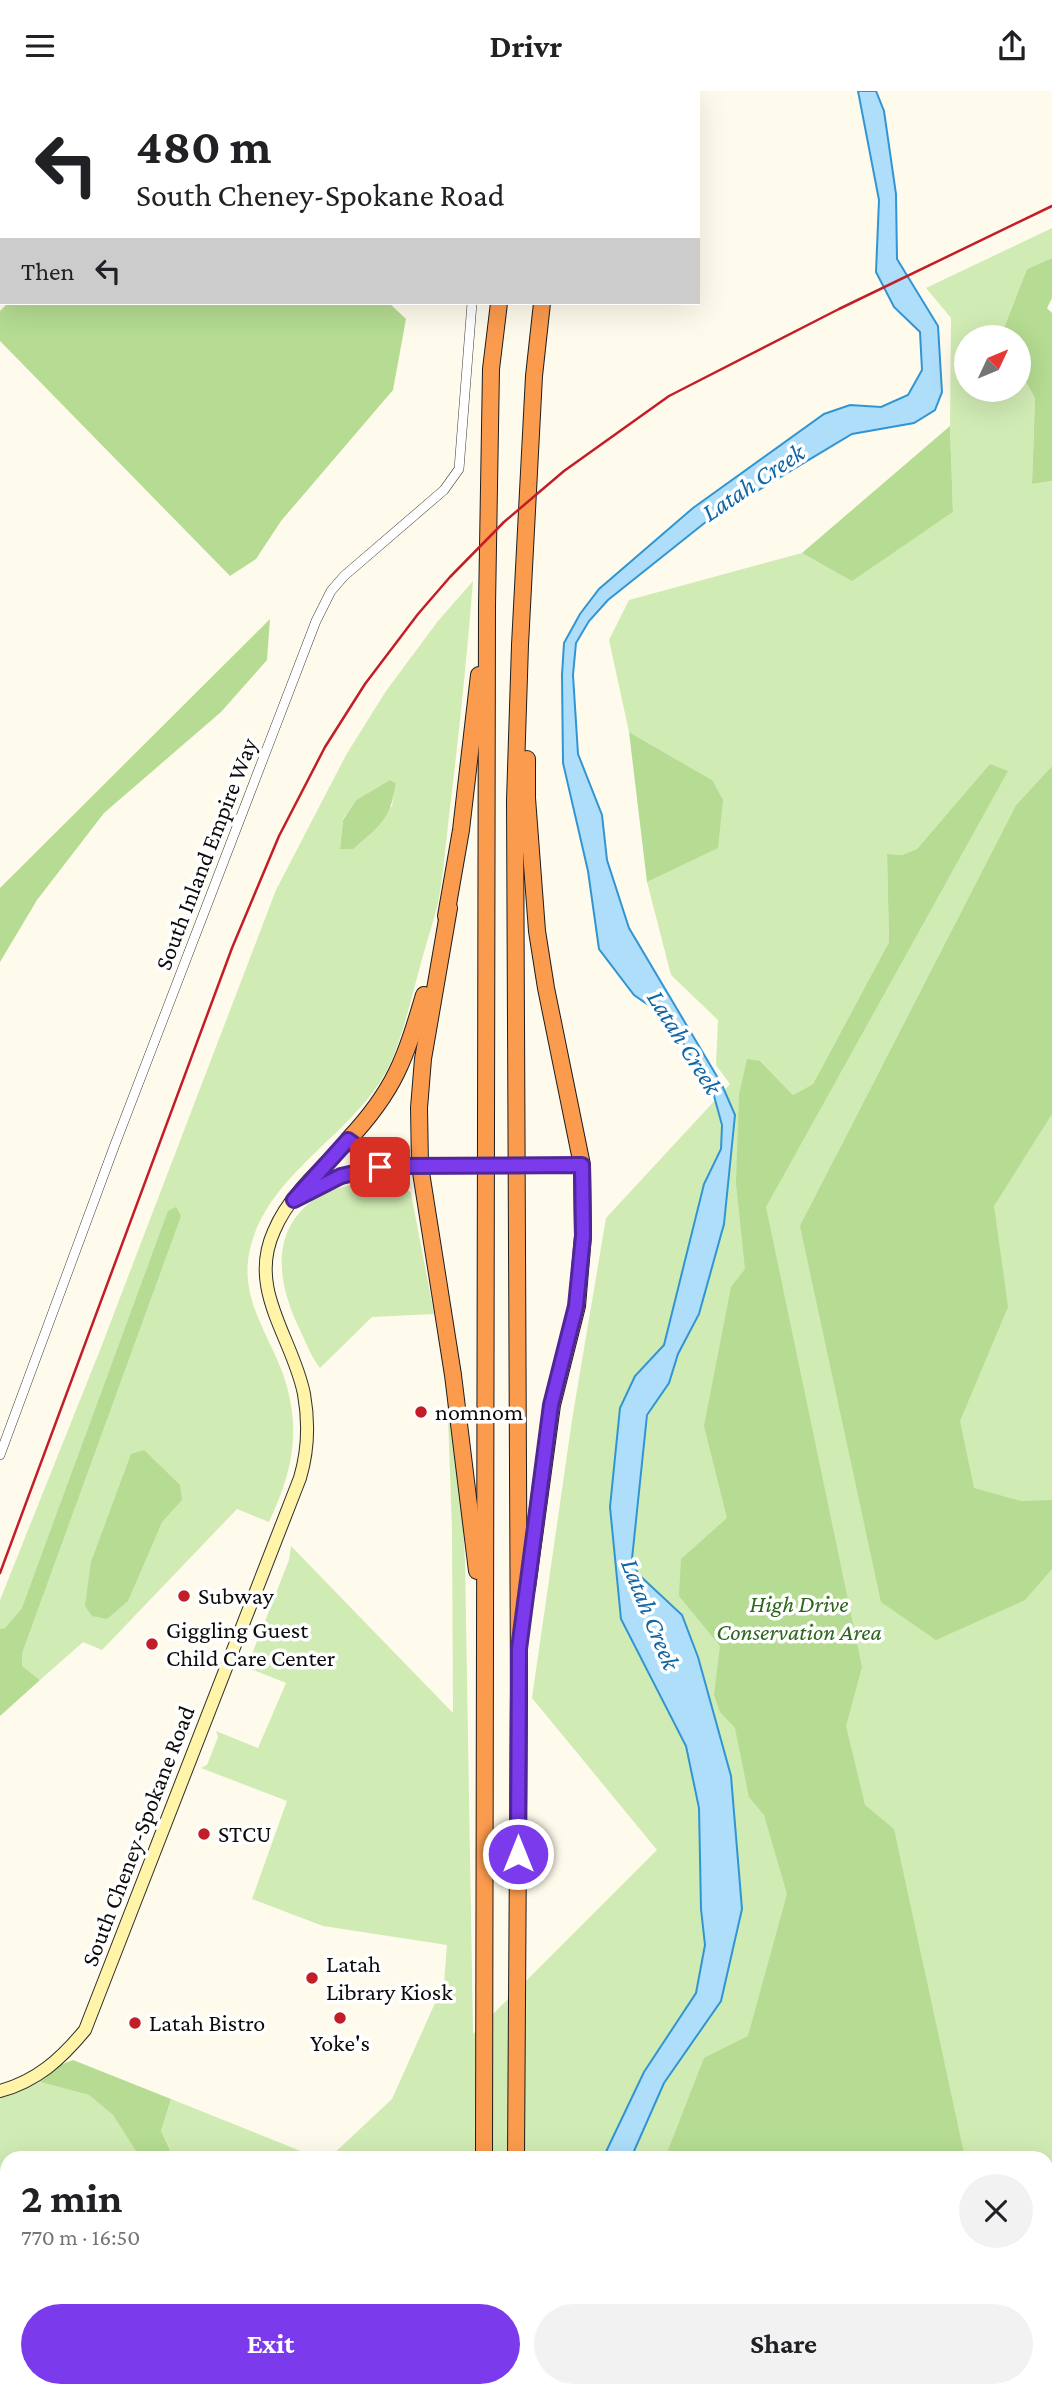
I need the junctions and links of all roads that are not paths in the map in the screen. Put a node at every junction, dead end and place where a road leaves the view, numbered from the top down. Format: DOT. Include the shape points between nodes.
graph roads {
  1 [pos="472,305"];
  2 [pos="499,305"];
  3 [pos="542,305"];
  4 [pos="487,606"];
  5 [pos="522,611"];
  6 [pos="449,908"];
  7 [pos="348,1140"];
  8 [pos="582,1165"];
  9 [pos="396,1166"];
  10 [pos="420,1166"];
  11 [pos="294,1200"];
  12 [pos="0,1455"];
  13 [pos="485,1643"];
  14 [pos="519,1649"];
  15 [pos="0,2091"];
  16 [pos="484,2151"];
  17 [pos="516,2151"];
  1 -- 12 [label="street, South Inland Empire Way" via="459,469 444,489 344,576 316,621"];
  2 -- 4 [label="highway" via="491,369"];
  3 -- 5 [label="highway"];
  4 -- 6 [label="highway"];
  4 -- 13 [label="highway"];
  5 -- 8 [label="highway" via="529,676 527,798 534,895 546,988"];
  5 -- 14 [label="highway" via="515,800"];
  6 -- 7 [label="highway" via="403,1061 382,1100"];
  6 -- 10 [label="highway" via="423,1059"];
  7 -- 9 [label="main road, South Cheney-Spokane Road"];
  7 -- 11 [label="main road, South Cheney-Spokane Road"];
  8 -- 10 [label="main road, South Cheney-Spokane Road, bridge"];
  8 -- 14 [label="highway" via="583,1236 576,1306 551,1405"];
  9 -- 10 [label="main road, South Cheney-Spokane Road"];
  9 -- 11 [label="main road, South Cheney-Spokane Road" via="341,1176"];
  10 -- 13 [label="highway" via="453,1375"];
  11 -- 15 [label="main road, South Cheney-Spokane Road" via="273,1232 265,1273 268,1297 304,1394 307,1448 300,1478 85,2030 45,2071"];
  13 -- 16 [label="highway"];
  14 -- 17 [label="highway"];
}
